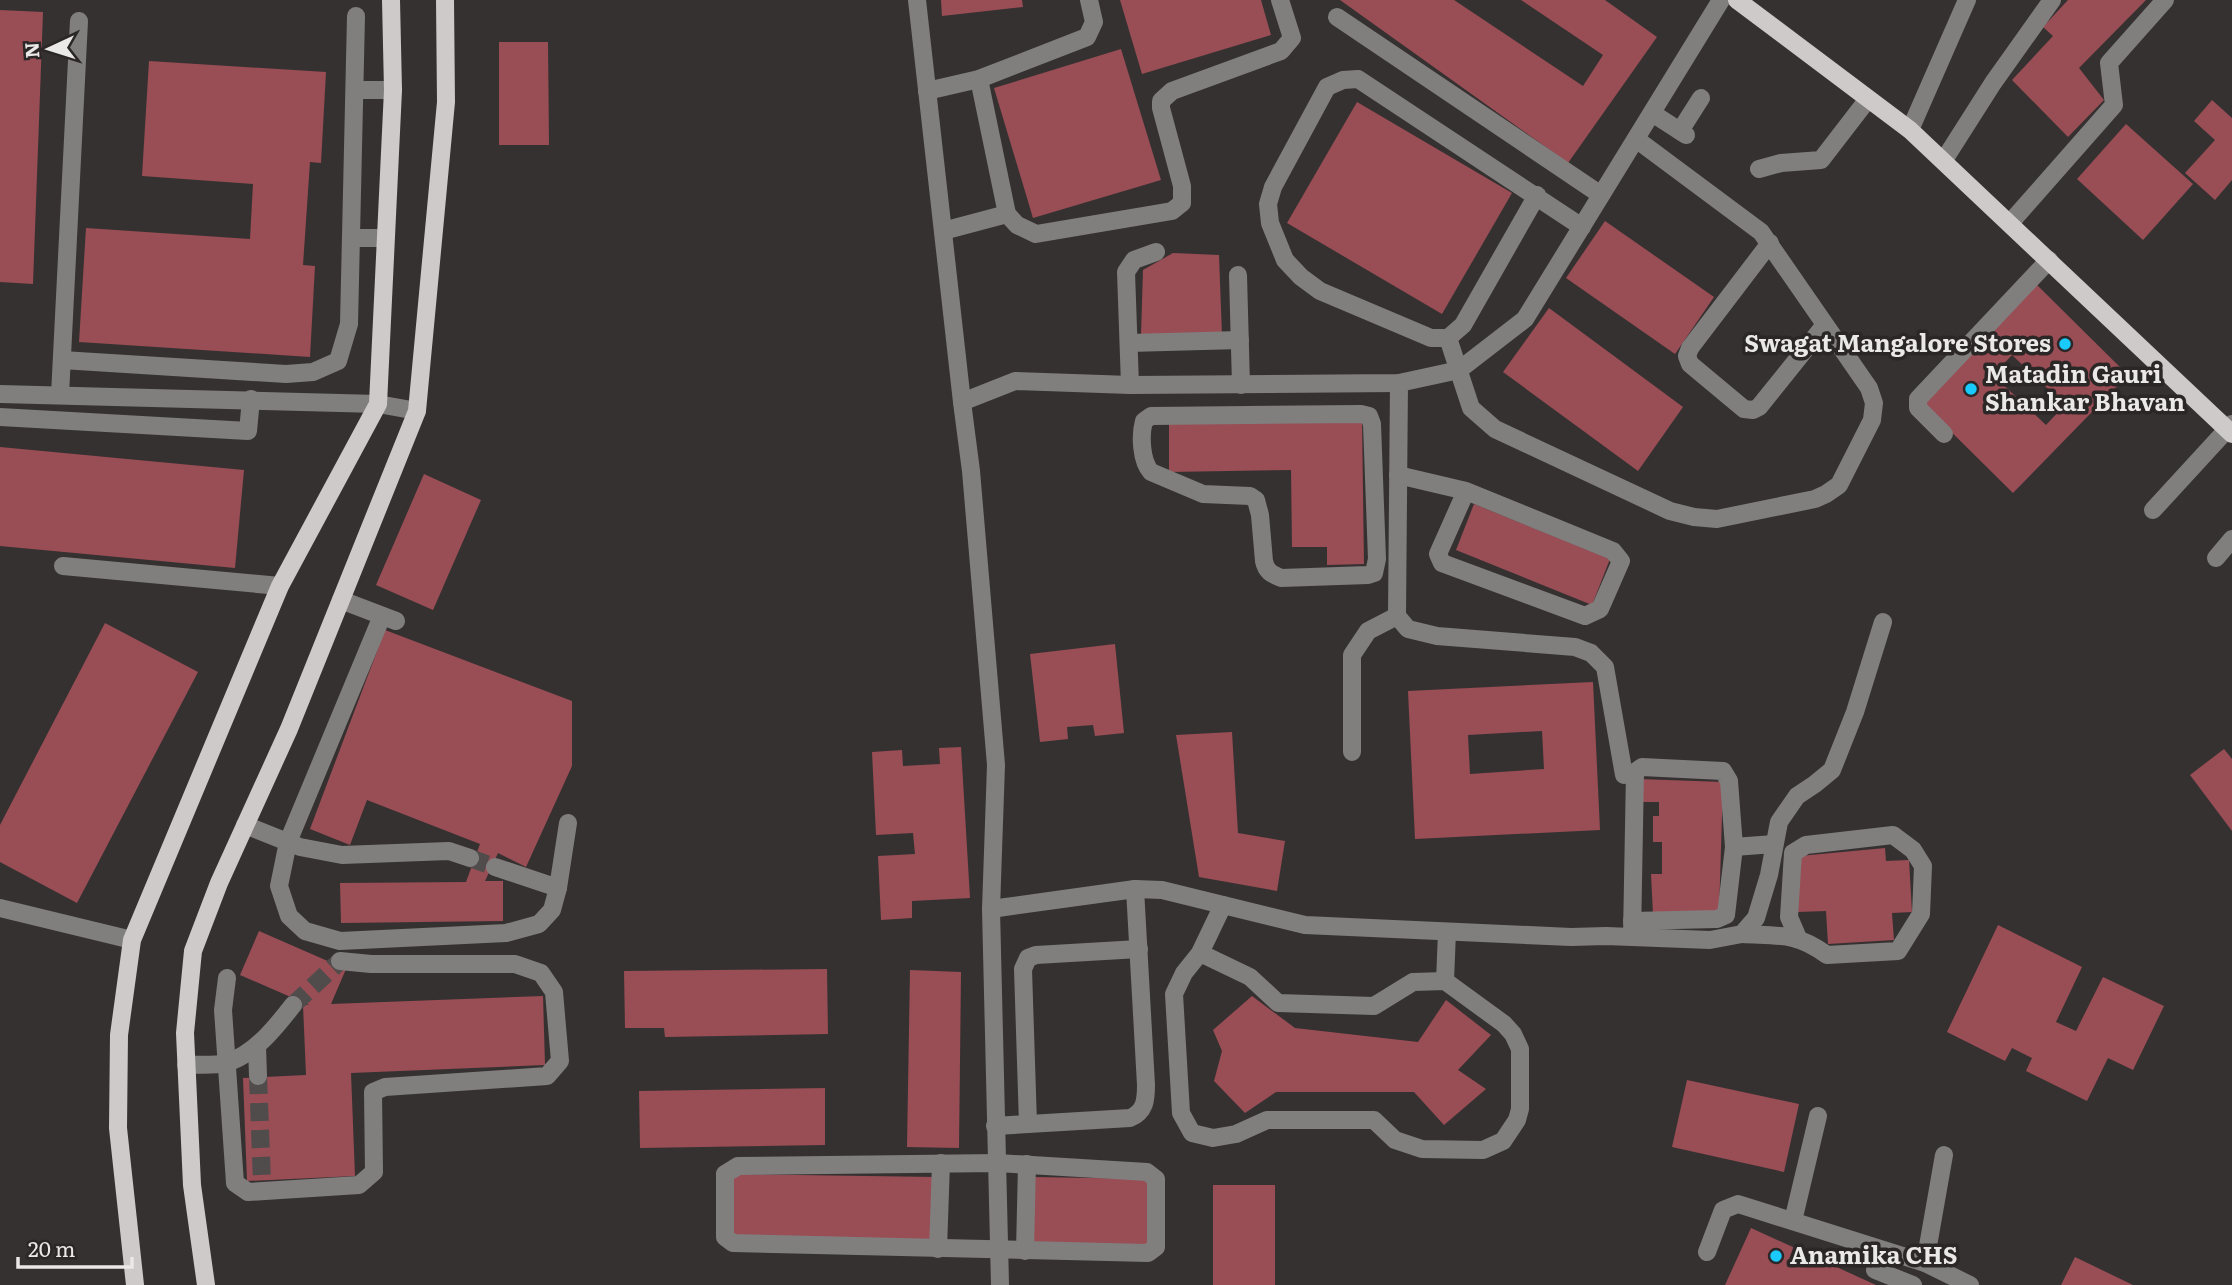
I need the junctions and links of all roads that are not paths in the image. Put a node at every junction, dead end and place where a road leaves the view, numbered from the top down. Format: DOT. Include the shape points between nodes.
graph roads {
  1 [pos="391,0"];
  2 [pos="445,0"];
  3 [pos="917,0"];
  4 [pos="1089,0"];
  5 [pos="1280,0"];
  6 [pos="1721,0"];
  7 [pos="1737,0"];
  8 [pos="1967,0"];
  9 [pos="2052,0"];
  10 [pos="2165,0"];
  11 [pos="356,16"];
  12 [pos="1337,17"];
  13 [pos="79,21"];
  14 [pos="979,79"];
  15 [pos="355,90"];
  16 [pos="393,90"];
  17 [pos="927,90"];
  18 [pos="1701,98"];
  19 [pos="1868,99"];
  20 [pos="1652,113"];
  21 [pos="1910,130"];
  22 [pos="1636,139"];
  23 [pos="1944,160"];
  24 [pos="1759,169"];
  25 [pos="1537,195"];
  26 [pos="1601,195"];
  27 [pos="1007,214"];
  28 [pos="2010,223"];
  29 [pos="1582,226"];
  30 [pos="943,231"];
  31 [pos="351,237"];
  32 [pos="384,238"];
  33 [pos="1770,243"];
  34 [pos="1156,252"];
  35 [pos="2049,260"];
  36 [pos="1238,275"];
  37 [pos="1825,326"];
  38 [pos="1448,338"];
  39 [pos="1240,341"];
  40 [pos="1129,343"];
  41 [pos="62,360"];
  42 [pos="1459,370"];
  43 [pos="1342,383"];
  44 [pos="1399,383"];
  45 [pos="1249,384"];
  46 [pos="1130,385"];
  47 [pos="0,394"];
  48 [pos="60,395"];
  49 [pos="97,396"];
  50 [pos="251,400"];
  51 [pos="962,402"];
  52 [pos="379,404"];
  53 [pos="416,411"];
  54 [pos="1343,414"];
  55 [pos="1256,416"];
  56 [pos="0,417"];
  57 [pos="96,422"];
  58 [pos="2230,429"];
  59 [pos="1944,434"];
  60 [pos="1398,475"];
  61 [pos="1466,491"];
  62 [pos="2153,510"];
  63 [pos="2232,540"];
  64 [pos="2216,558"];
  65 [pos="63,566"];
  66 [pos="280,586"];
  67 [pos="341,600"];
  68 [pos="1398,616"];
  69 [pos="1883,622"];
  70 [pos="1352,752"];
  71 [pos="1624,775"];
  72 [pos="568,823"];
  73 [pos="246,825"];
  74 [pos="288,842"];
  75 [pos="1774,844"];
  76 [pos="1734,847"];
  77 [pos="470,858"];
  78 [pos="1770,864"];
  79 [pos="1792,864"];
  80 [pos="495,867"];
  81 [pos="558,888"];
  82 [pos="1135,889"];
  83 [pos="1223,905"];
  84 [pos="0,908"];
  85 [pos="991,909"];
  86 [pos="1632,928"];
  87 [pos="1447,932"];
  88 [pos="1742,934"];
  89 [pos="1798,938"];
  90 [pos="132,940"];
  91 [pos="1139,949"];
  92 [pos="1200,953"];
  93 [pos="340,961"];
  94 [pos="227,978"];
  95 [pos="1445,981"];
  96 [pos="293,1005"];
  97 [pos="257,1046"];
  98 [pos="228,1062"];
  99 [pos="186,1065"];
  100 [pos="258,1076"];
  101 [pos="1818,1116"];
  102 [pos="1028,1124"];
  103 [pos="995,1126"];
  104 [pos="1944,1154"];
  105 [pos="941,1163"];
  106 [pos="997,1163"];
  107 [pos="1027,1164"];
  108 [pos="998,1210"];
  109 [pos="1026,1211"];
  110 [pos="1793,1221"];
  111 [pos="938,1249"];
  112 [pos="999,1250"];
  113 [pos="1025,1251"];
  114 [pos="1707,1252"];
  115 [pos="1925,1263"];
  116 [pos="1875,1270"];
  117 [pos="135,1285"];
  118 [pos="206,1285"];
  119 [pos="1000,1285"];
  120 [pos="1913,1285"];
  121 [pos="1970,1285"];
  1 -- 16 [label="main road"];
  2 -- 53 [label="main road" via="446,102"];
  3 -- 17 [label="street"];
  4 -- 14 [label="street" via="1094,22 1087,37"];
  5 -- 27 [label="street" via="1292,38 1282,51 1172,91 1161,101 1182,186 1182,203 1172,211 1037,234 1017,225"];
  6 -- 20 [label="street"];
  7 -- 19 [label="main road"];
  8 -- 21 [label="street"];
  9 -- 23 [label="street"];
  10 -- 28 [label="street" via="2109,63 2115,105"];
  11 -- 15 [label="street"];
  12 -- 26 [label="street"];
  13 -- 41 [label="street"];
  14 -- 17 [label="street"];
  14 -- 27 [label="street"];
  15 -- 16 [label="street"];
  15 -- 31 [label="street"];
  16 -- 32 [label="main road"];
  17 -- 30 [label="street"];
  18 -- 20 [label="street" via="1683,133"];
  19 -- 21 [label="main road"];
  19 -- 24 [label="street" via="1821,160"];
  20 -- 22 [label="street"];
  21 -- 23 [label="main road"];
  22 -- 26 [label="street"];
  22 -- 33 [label="street"];
  23 -- 28 [label="main road"];
  25 -- 29 [label="street"];
  25 -- 38 [label="street" via="1463,326"];
  25 -- 38 [label="street" via="1358,79 1327,87 1268,204 1270,223 1285,260 1320,291 1431,338"];
  26 -- 29 [label="street"];
  27 -- 30 [label="street"];
  28 -- 35 [label="main road"];
  29 -- 42 [label="street" via="1525,319"];
  30 -- 51 [label="street"];
  31 -- 32 [label="street"];
  31 -- 41 [label="street" via="349,324 338,361 326,367 286,374"];
  32 -- 52 [label="main road"];
  33 -- 37 [label="street"];
  33 -- 37 [label="street" via="1690,348 1688,360 1744,409 1753,410"];
  34 -- 40 [label="street" via="1134,260 1126,272"];
  35 -- 58 [label="main road"];
  35 -- 59 [label="street" via="1918,399 1918,408"];
  36 -- 39 [label="street"];
  37 -- 42 [label="street" via="1873,395 1872,420 1848,470 1839,485 1815,499 1717,519 1670,511 1495,429 1471,408"];
  38 -- 42 [label="street"];
  39 -- 40 [label="street"];
  39 -- 45 [label="street"];
  40 -- 46 [label="street"];
  41 -- 48 [label="street"];
  42 -- 44 [label="street"];
  43 -- 44 [label="street"];
  43 -- 45 [label="street"];
  43 -- 54 [label="street"];
  44 -- 60 [label="street"];
  45 -- 46 [label="street"];
  45 -- 55 [label="street"];
  46 -- 51 [label="street" via="1015,381"];
  47 -- 48 [label="street"];
  48 -- 49 [label="street"];
  49 -- 50 [label="street"];
  49 -- 57 [label="street"];
  50 -- 52 [label="street"];
  50 -- 57 [label="street" via="248,431"];
  51 -- 85 [label="street" via="996,765"];
  52 -- 53 [label="street"];
  52 -- 66 [label="main road"];
  53 -- 67 [label="main road"];
  54 -- 55 [label="street"];
  54 -- 55 [label="street" via="1372,419 1377,559 1374,573 1368,575 1274,575 1264,561 1256,500 1203,495 1147,467 1142,427 1147,418"];
  56 -- 57 [label="street"];
  58 -- 62 [label="street"];
  60 -- 61 [label="street"];
  60 -- 68 [label="street"];
  61 -- 61 [label="street" via="1613,551 1621,561 1600,609 1585,616 1442,563 1438,554"];
  63 -- 64 [label="street"];
  65 -- 66 [label="street"];
  66 -- 90 [label="main road"];
  67 -- 73 [label="main road"];
  67 -- 74 [label="street" via="389,619"];
  68 -- 70 [label="street" via="1368,631 1352,655"];
  68 -- 71 [label="street" via="1408,629 1437,636 1575,647 1591,653 1605,667"];
  69 -- 75 [label="street" via="1832,769 1797,796 1779,822"];
  72 -- 81 [label="street"];
  73 -- 74 [label="street"];
  73 -- 99 [label="main road" via="193,951"];
  74 -- 77 [label="street" via="342,855 449,851"];
  74 -- 81 [label="street" via="279,886 289,916 305,930 340,941 506,933 539,924 552,910"];
  75 -- 76 [label="street"];
  75 -- 78 [label="street"];
  76 -- 86 [label="street" via="1726,915"];
  76 -- 86 [label="street" via="1729,781 1723,771 1642,767 1636,772"];
  78 -- 79 [label="street"];
  78 -- 88 [label="street" via="1756,918"];
  79 -- 89 [label="street" via="1789,917"];
  79 -- 89 [label="street" via="1793,853 1806,845 1893,835 1913,850 1923,866 1921,914 1898,951 1827,955"];
  80 -- 81 [label="street"];
  82 -- 83 [label="street" via="1162,890"];
  82 -- 85 [label="street"];
  82 -- 91 [label="street"];
  83 -- 87 [label="street" via="1305,925"];
  83 -- 92 [label="street"];
  84 -- 90 [label="street"];
  85 -- 103 [label="street"];
  86 -- 87 [label="street" via="1570,937"];
  86 -- 88 [label="street" via="1710,940"];
  87 -- 95 [label="street"];
  88 -- 89 [label="street"];
  90 -- 117 [label="main road" via="119,1035 118,1128"];
  91 -- 102 [label="street" via="1146,1084 1143,1109 1130,1118"];
  91 -- 102 [label="street" via="1027,958 1017,1025"];
  92 -- 95 [label="street" via="1250,976 1278,1003 1374,1006 1413,982"];
  92 -- 95 [label="street" via="1174,994 1181,1113 1192,1133 1213,1138 1267,1120 1374,1120 1395,1140 1422,1149 1483,1150 1503,1141 1520,1109 1520,1049 1504,1024"];
  93 -- 98 [label="street" via="516,964 541,973 554,992 561,1060 547,1076 373,1091 374,1172 359,1185 263,1187 248,1192 235,1184"];
  94 -- 98 [label="street" via="223,1010"];
  96 -- 97 [label="street"];
  97 -- 98 [label="street"];
  97 -- 100 [label="street"];
  98 -- 99 [label="street"];
  99 -- 118 [label="main road" via="192,1185"];
  101 -- 110 [label="street"];
  102 -- 103 [label="street"];
  103 -- 106 [label="street"];
  104 -- 115 [label="street"];
  105 -- 106 [label="street"];
  105 -- 111 [label="street"];
  105 -- 111 [label="street" via="738,1166 725,1174 725,1237 733,1243"];
  106 -- 107 [label="street"];
  106 -- 108 [label="street"];
  107 -- 109 [label="street"];
  107 -- 113 [label="street" via="1147,1172 1156,1179 1156,1247 1149,1253"];
  108 -- 109 [label="street"];
  108 -- 112 [label="street"];
  109 -- 113 [label="street"];
  110 -- 114 [label="street" via="1738,1204 1723,1210"];
  110 -- 115 [label="street"];
  111 -- 112 [label="street"];
  112 -- 113 [label="street"];
  112 -- 119 [label="street"];
  115 -- 121 [label="street"];
  116 -- 120 [label="street"];
}
